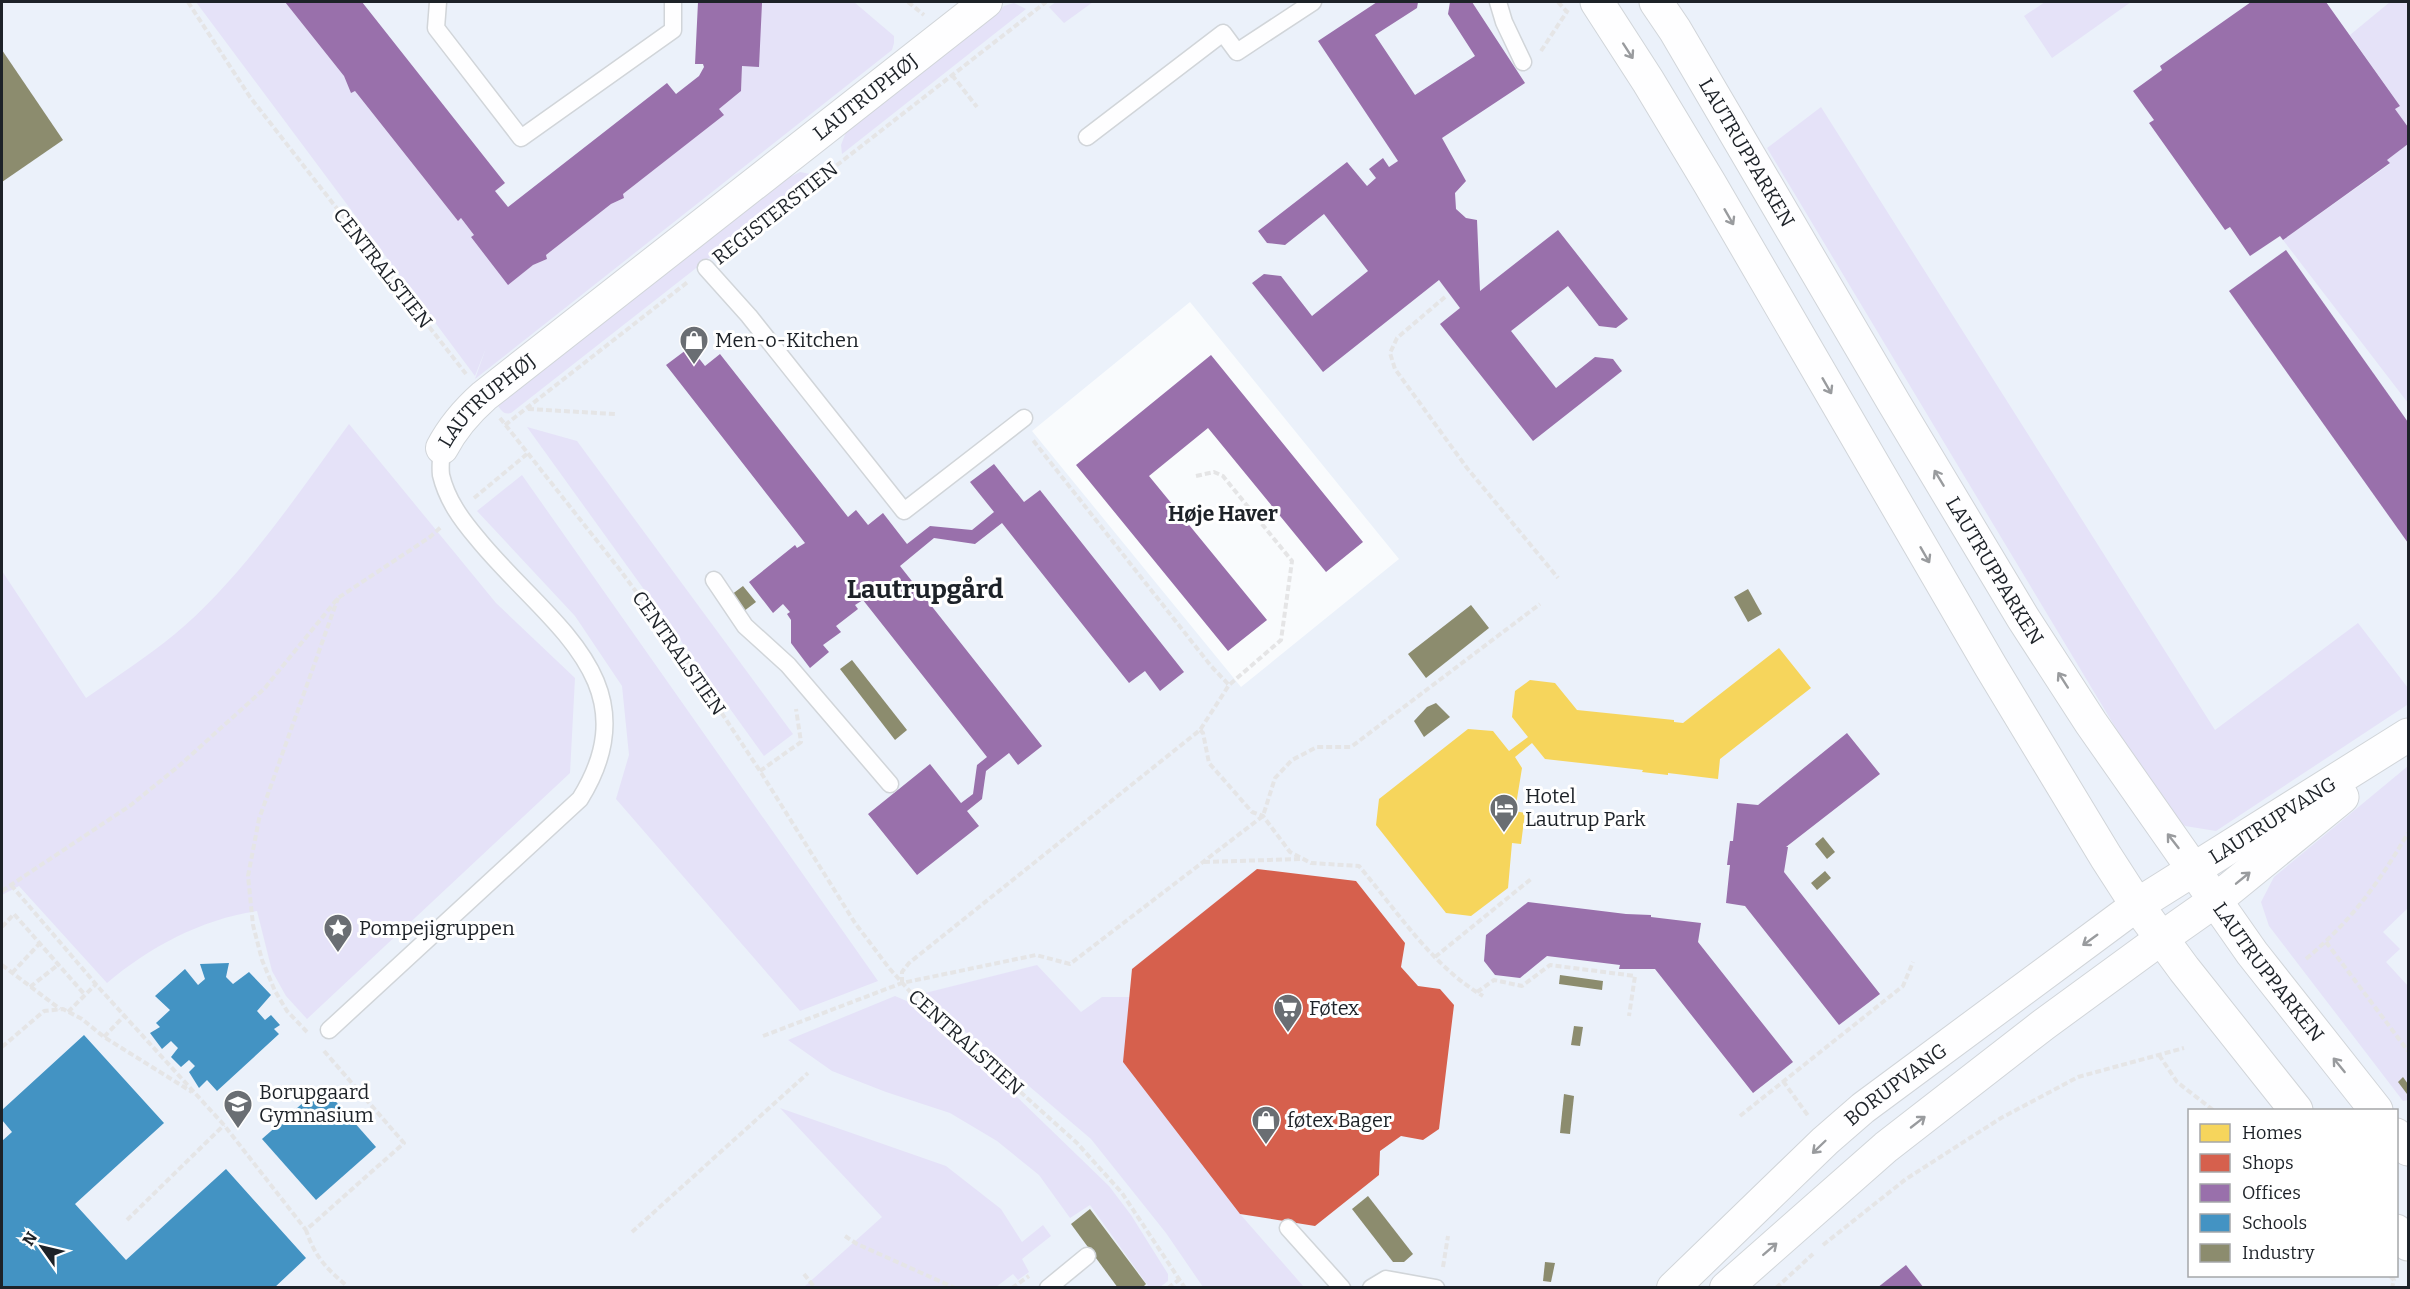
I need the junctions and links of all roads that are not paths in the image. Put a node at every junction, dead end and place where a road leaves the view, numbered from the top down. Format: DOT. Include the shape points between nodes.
graph roads {
  1 [pos="438,2"];
  2 [pos="673,2"];
  3 [pos="986,2"];
  4 [pos="1313,2"];
  5 [pos="1498,2"];
  6 [pos="1656,2"];
  7 [pos="1578,7"];
  8 [pos="1523,62"];
  9 [pos="1087,137"];
  10 [pos="706,268"];
  11 [pos="1021,420"];
  12 [pos="442,448"];
  13 [pos="714,580"];
  14 [pos="2409,735"];
  15 [pos="2409,742"];
  16 [pos="890,784"];
  17 [pos="2195,869"];
  18 [pos="2216,900"];
  19 [pos="2138,905"];
  20 [pos="2162,939"];
  21 [pos="329,1030"];
  22 [pos="2295,1109"];
  23 [pos="2375,1109"];
  24 [pos="2398,1136"];
  25 [pos="2409,1149"];
  26 [pos="1288,1228"];
  27 [pos="2398,1232"];
  28 [pos="2409,1244"];
  29 [pos="1087,1256"];
  30 [pos="1439,1280"];
  31 [pos="1048,1287"];
  32 [pos="1342,1287"];
  33 [pos="1371,1287"];
  34 [pos="1673,1287"];
  35 [pos="1726,1287"];
  1 -- 2 [label="lane" via="436,27 521,138 673,30"];
  3 -- 12 [label="street, LAUTRUPHØJ" via="484,396 464,414"];
  4 -- 9 [label="lane" via="1237,52 1223,33"];
  5 -- 8 [label="lane"];
  17 -- 6 [label="street, LAUTRUPPARKEN, one-way" via="2097,733 2023,618"];
  7 -- 19 [label="street, one-way" via="1648,81 1991,667"];
  10 -- 11 [label="lane" via="749,316 904,511"];
  12 -- 21 [label="lane, LAUTRUPHØJ" via="441,473 457,514 567,636 595,675 606,718 600,760 592,781 565,815"];
  13 -- 16 [label="lane" via="745,626 799,678"];
  14 -- 17 [label="street, LAUTRUPVANG"];
  18 -- 15 [label="street, LAUTRUPVANG, one-way"];
  17 -- 18 [label="street, LAUTRUPPARKEN"];
  17 -- 19 [label="street, LAUTRUPVANG"];
  18 -- 20 [label="street, LAUTRUPVANG"];
  23 -- 18 [label="street, LAUTRUPPARKEN, one-way" via="2252,953"];
  19 -- 20 [label="street"];
  19 -- 34 [label="street, BORUPVANG, one-way" via="1863,1108"];
  20 -- 22 [label="street"];
  35 -- 20 [label="street, one-way" via="1886,1147"];
  24 -- 25 [label="street"];
  26 -- 32 [label="lane"];
  27 -- 28 [label="street"];
  29 -- 31 [label="lane"];
  30 -- 33 [label="lane" via="1386,1279"];
}
